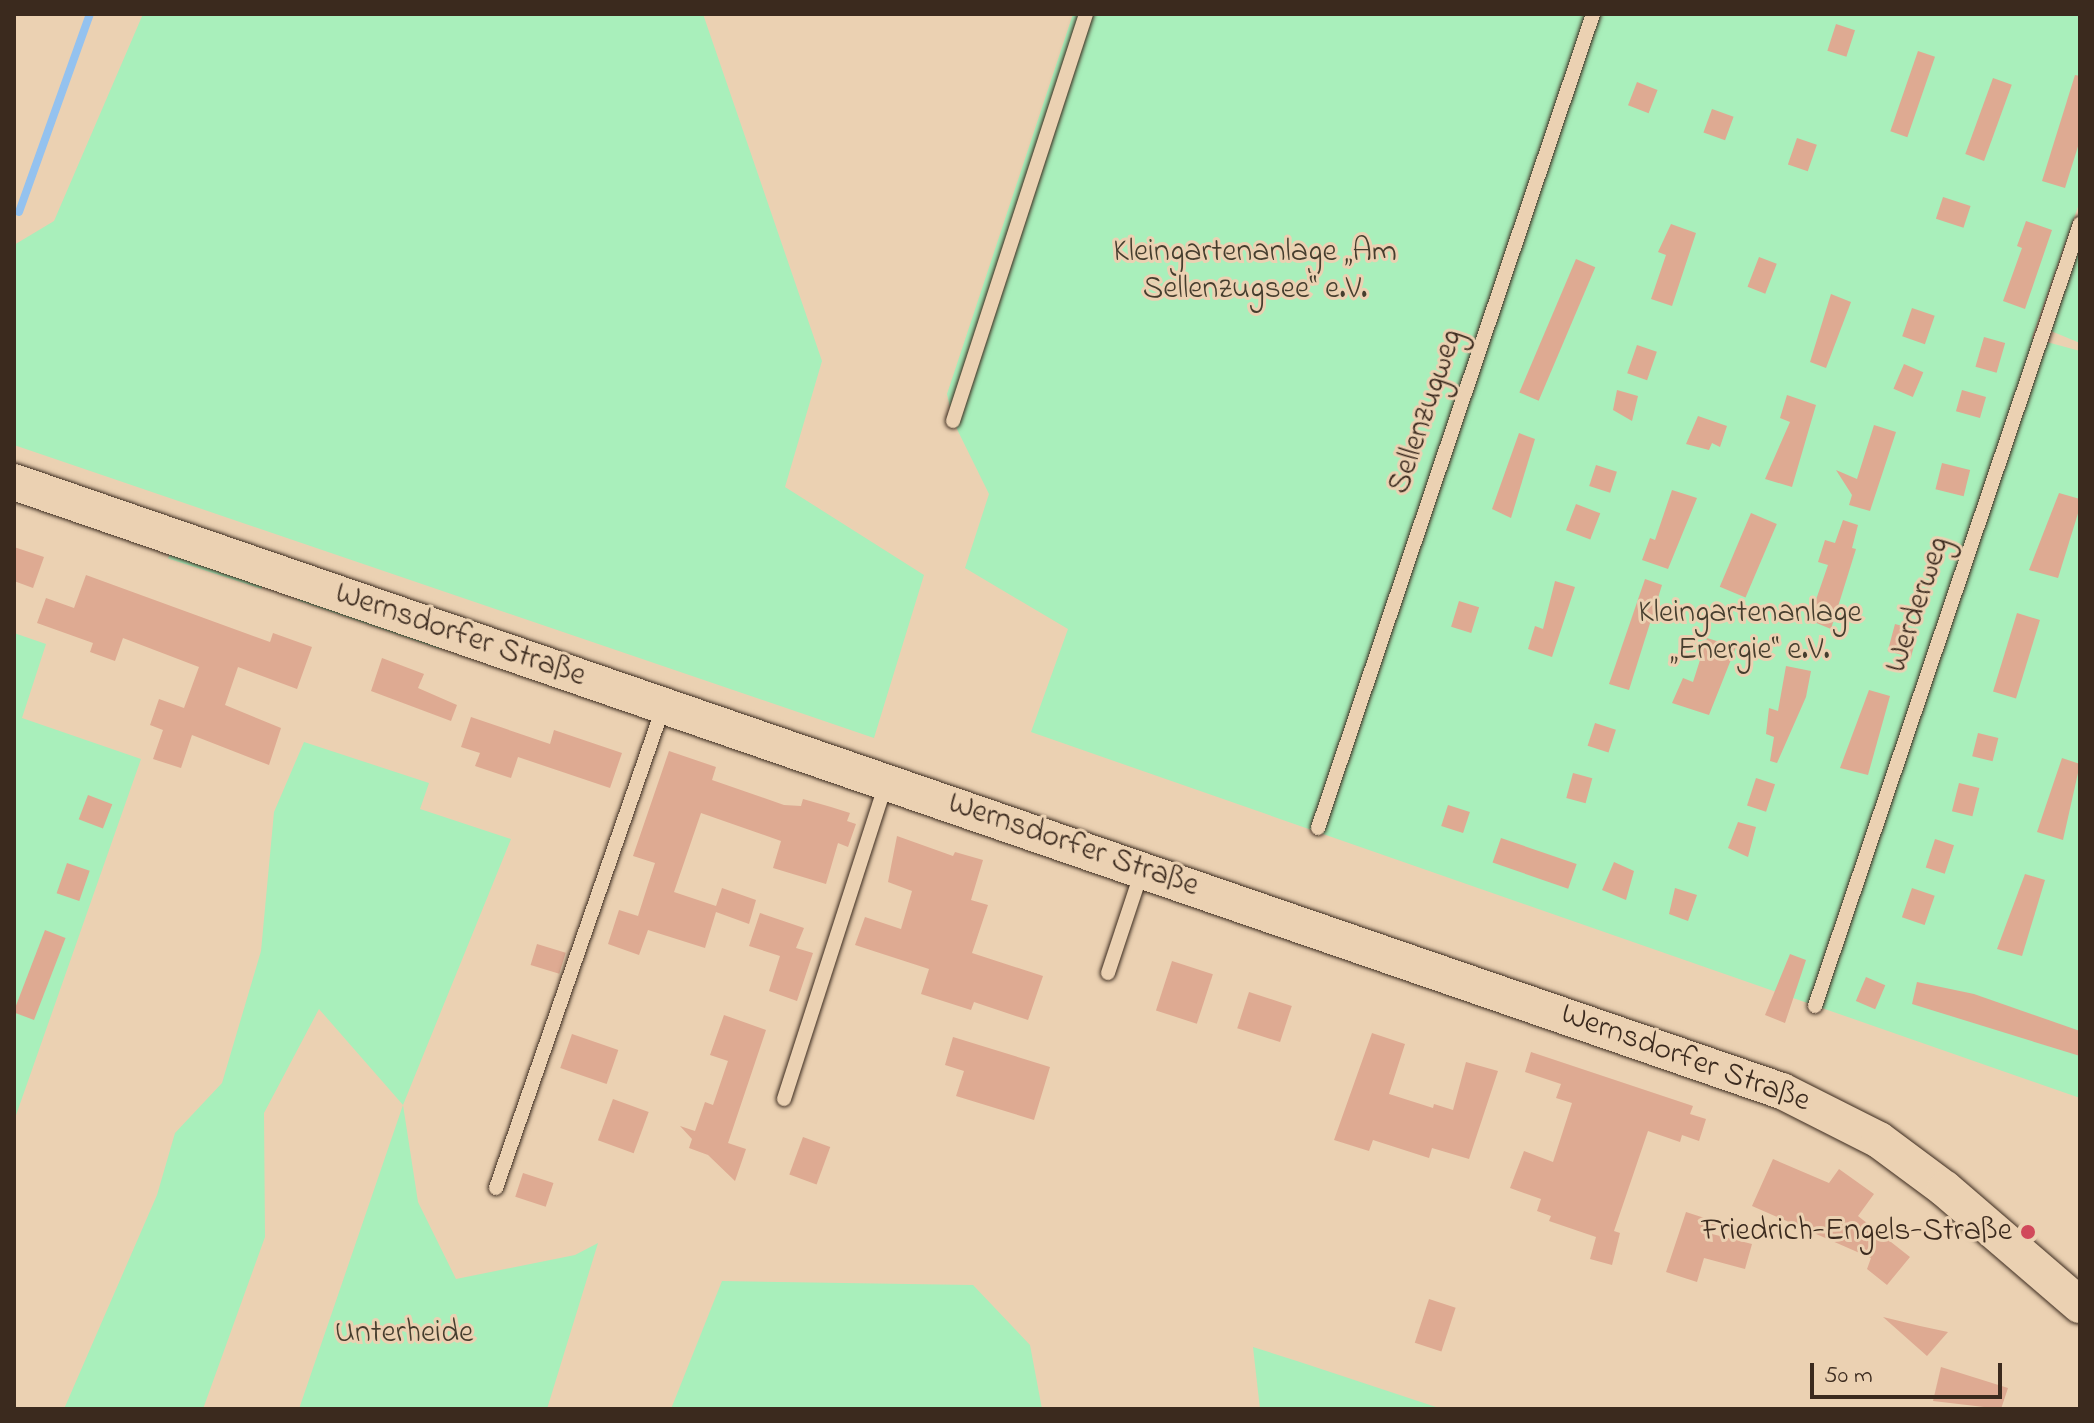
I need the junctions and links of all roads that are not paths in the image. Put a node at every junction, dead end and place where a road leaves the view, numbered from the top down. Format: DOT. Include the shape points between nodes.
graph roads {
  1 [pos="1086,14"];
  2 [pos="1593,14"];
  3 [pos="2080,224"];
  4 [pos="953,421"];
  5 [pos="14,482"];
  6 [pos="664,705"];
  7 [pos="887,781"];
  8 [pos="1318,828"];
  9 [pos="1142,870"];
  10 [pos="1108,973"];
  11 [pos="1815,1006"];
  12 [pos="784,1099"];
  13 [pos="496,1188"];
  14 [pos="2080,1305"];
  1 -- 4 [label="lane"];
  2 -- 8 [label="lane, Sellenzugweg"];
  3 -- 11 [label="lane, Werderweg"];
  5 -- 6 [label="main road, Wernsdorfer Straße"];
  6 -- 7 [label="main road, Wernsdorfer Straße"];
  6 -- 13 [label="lane"];
  7 -- 9 [label="main road, Wernsdorfer Straße"];
  7 -- 12 [label="lane"];
  9 -- 10 [label="lane"];
  9 -- 14 [label="main road, Wernsdorfer Straße" via="1662,1048 1828,1112 1879,1140 1945,1189"];
}
